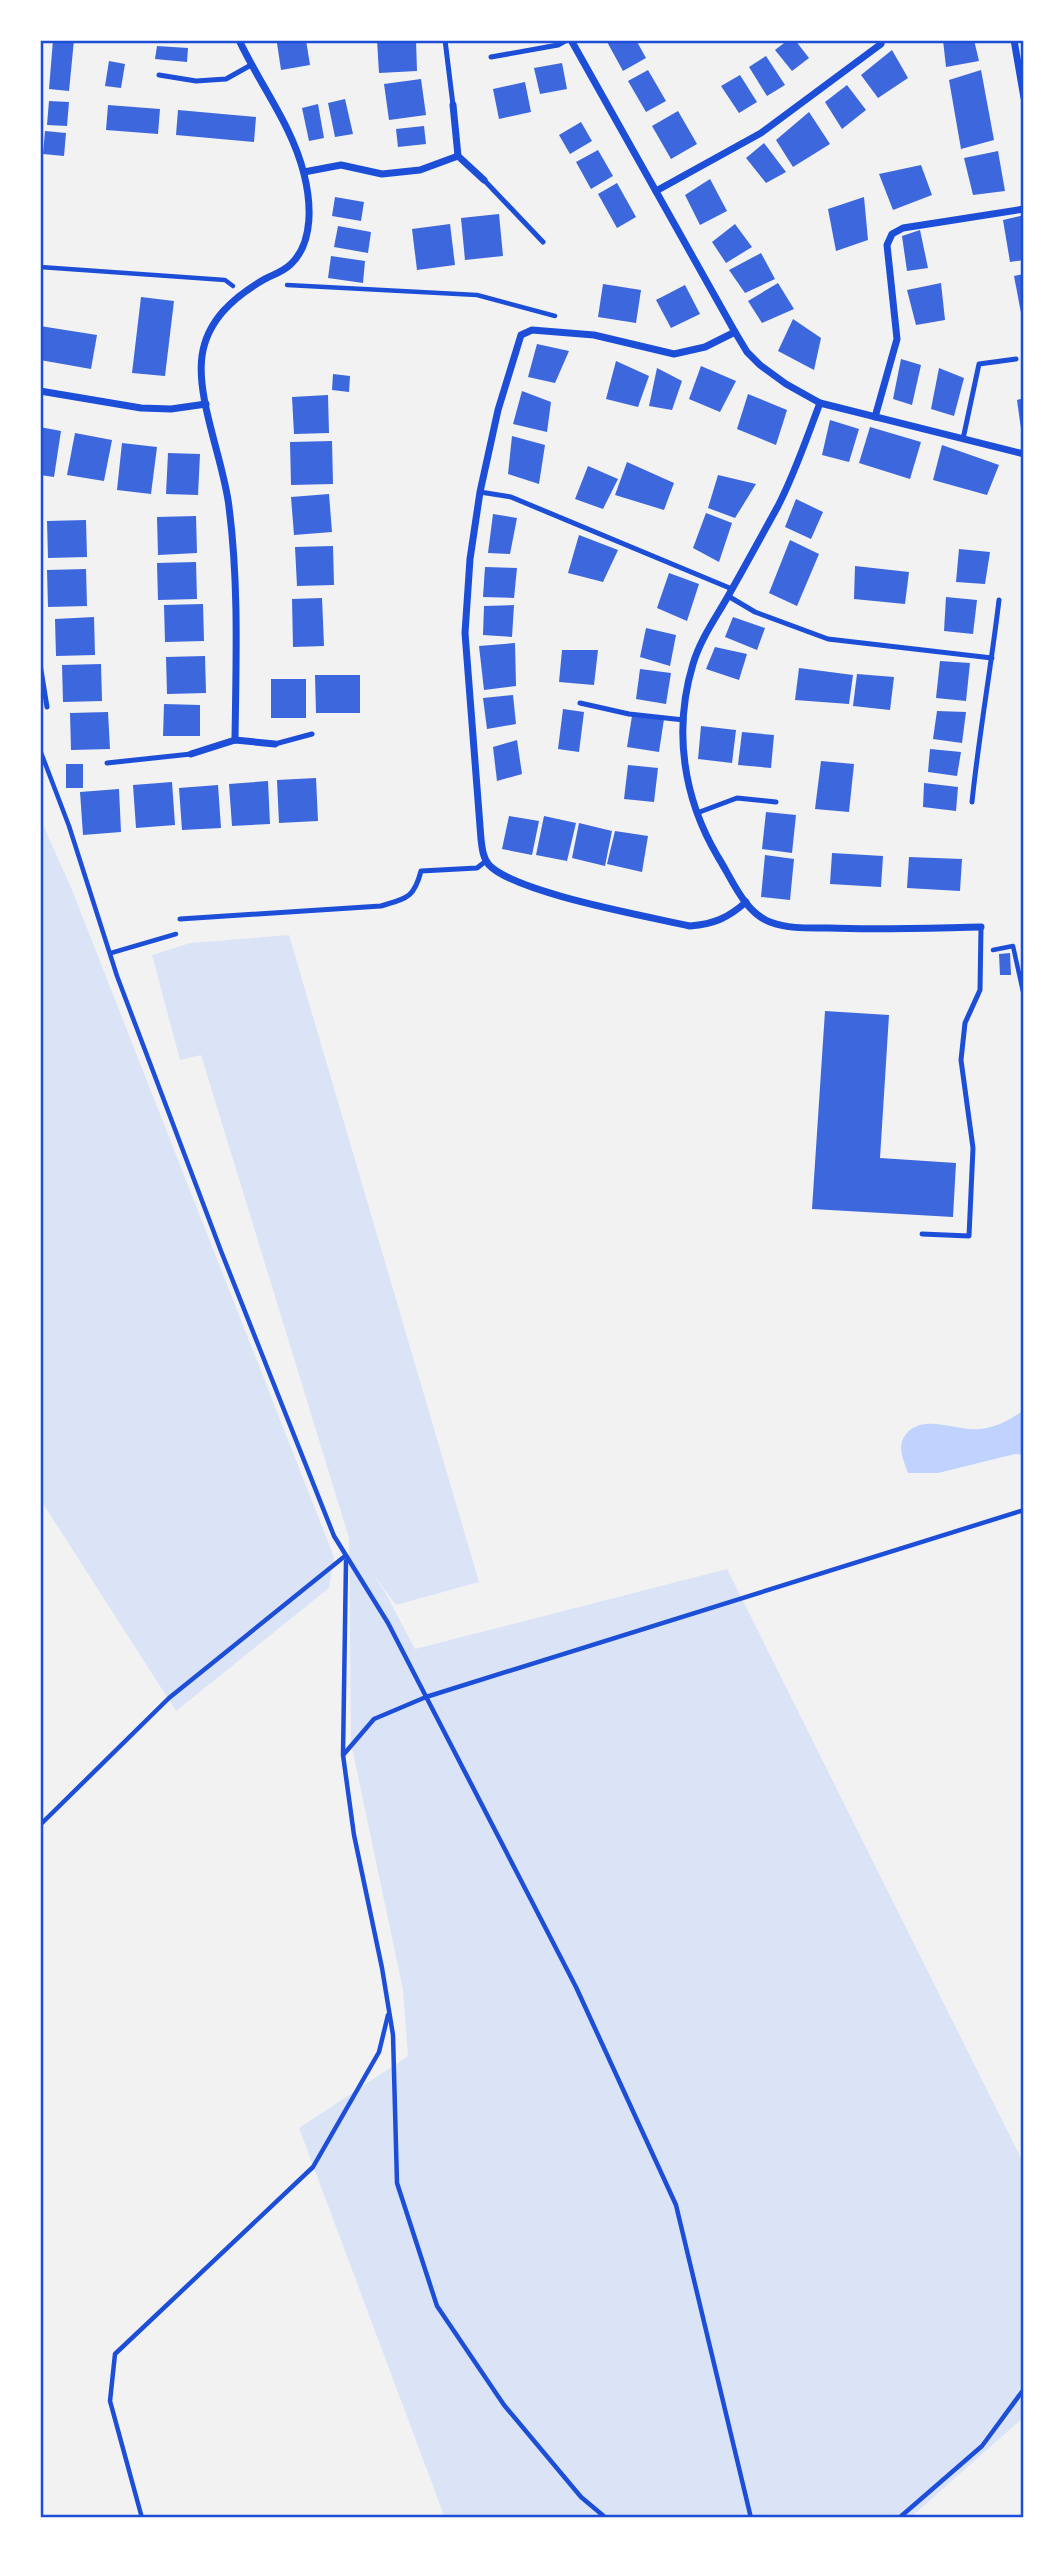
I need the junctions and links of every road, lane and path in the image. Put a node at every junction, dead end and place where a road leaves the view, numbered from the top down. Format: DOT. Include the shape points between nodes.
graph roads {
  1 [pos="239,40"];
  2 [pos="445,40"];
  3 [pos="569,40"];
  4 [pos="882,40"];
  5 [pos="1014,40"];
  6 [pos="491,57"];
  7 [pos="251,65"];
  8 [pos="159,75"];
  9 [pos="1024,98"];
  10 [pos="453,105"];
  11 [pos="458,156"];
  12 [pos="304,172"];
  13 [pos="484,180"];
  14 [pos="656,191"];
  15 [pos="1024,209"];
  16 [pos="543,242"];
  17 [pos="40,267"];
  18 [pos="286,285"];
  19 [pos="244,293"];
  20 [pos="556,316"];
  21 [pos="735,332"];
  22 [pos="1016,359"];
  23 [pos="40,391"];
  24 [pos="820,403"];
  25 [pos="206,404"];
  26 [pos="875,417"];
  27 [pos="962,439"];
  28 [pos="1024,454"];
  29 [pos="480,492"];
  30 [pos="730,593"];
  31 [pos="999,600"];
  32 [pos="992,658"];
  33 [pos="40,664"];
  34 [pos="580,703"];
  35 [pos="47,707"];
  36 [pos="684,720"];
  37 [pos="312,734"];
  38 [pos="235,740"];
  39 [pos="275,744"];
  40 [pos="40,750"];
  41 [pos="191,754"];
  42 [pos="107,763"];
  43 [pos="776,802"];
  44 [pos="972,802"];
  45 [pos="697,813"];
  46 [pos="486,861"];
  47 [pos="746,902"];
  48 [pos="180,919"];
  49 [pos="981,927"];
  50 [pos="177,934"];
  51 [pos="982,950"];
  52 [pos="111,953"];
  53 [pos="1024,996"];
  54 [pos="922,1234"];
  55 [pos="1024,1510"];
  56 [pos="345,1556"];
  57 [pos="426,1697"];
  58 [pos="343,1755"];
  59 [pos="40,1825"];
  60 [pos="389,2012"];
  61 [pos="1024,2389"];
  62 [pos="142,2518"];
  63 [pos="606,2518"];
  64 [pos="751,2518"];
  65 [pos="900,2518"];
  1 -- 7 [label="street"];
  2 -- 10 [label="lane"];
  3 -- 6 [label="lane"];
  3 -- 14 [label="street"];
  4 -- 14 [label="street" via="761,133"];
  5 -- 9 [label="street"];
  7 -- 8 [label="lane" via="226,79 196,81"];
  7 -- 12 [label="street" via="288,129"];
  10 -- 11 [label="street"];
  11 -- 12 [label="street" via="420,170 382,174 341,165"];
  11 -- 13 [label="street"];
  12 -- 19 [label="street" via="310,219 305,241 293,263"];
  13 -- 16 [label="lane"];
  14 -- 21 [label="street"];
  15 -- 26 [label="street" via="903,228 892,234 887,245 897,339"];
  17 -- 19 [label="path" via="225,280"];
  18 -- 20 [label="path" via="477,295"];
  19 -- 25 [label="street" via="218,315 202,355"];
  21 -- 24 [label="street" via="760,365"];
  21 -- 29 [label="street" via="705,347 674,354 594,335 532,330 521,335"];
  22 -- 27 [label="lane" via="979,364"];
  23 -- 25 [label="street" via="141,408"];
  24 -- 26 [label="street"];
  24 -- 30 [label="street" via="780,502"];
  25 -- 38 [label="street" via="229,505 235,573"];
  26 -- 27 [label="street"];
  27 -- 28 [label="street"];
  29 -- 30 [label="lane" via="511,497"];
  29 -- 46 [label="street" via="465,633"];
  30 -- 32 [label="lane" via="755,612 828,639"];
  30 -- 36 [label="street" via="694,663"];
  31 -- 32 [label="lane"];
  32 -- 44 [label="lane"];
  33 -- 35 [label="lane"];
  34 -- 36 [label="lane"];
  36 -- 45 [label="street" via="683,762"];
  37 -- 39 [label="lane"];
  38 -- 39 [label="street"];
  38 -- 41 [label="street"];
  40 -- 52 [label="path"];
  41 -- 42 [label="lane"];
  43 -- 45 [label="lane" via="737,798"];
  45 -- 47 [label="street"];
  46 -- 47 [label="street" via="528,887 690,926 729,917"];
  46 -- 48 [label="lane" via="477,868 421,871 416,889 404,899 382,906"];
  47 -- 49 [label="street" via="770,922 793,927"];
  49 -- 51 [label="lane"];
  50 -- 52 [label="path"];
  51 -- 53 [label="path" via="1013,946"];
  51 -- 54 [label="lane" via="980,990 965,1023 961,1060 973,1148 969,1236"];
  52 -- 56 [label="path" via="288,1425"];
  55 -- 57 [label="path"];
  56 -- 57 [label="path" via="388,1623"];
  56 -- 58 [label="path"];
  56 -- 59 [label="path" via="169,1698"];
  57 -- 58 [label="path" via="374,1718"];
  57 -- 64 [label="path" via="576,1987 676,2205"];
  58 -- 60 [label="path"];
  60 -- 62 [label="path" via="379,2052 313,2168 115,2354 110,2401"];
  60 -- 63 [label="path" via="397,2183 437,2306 503,2405 581,2497"];
  61 -- 65 [label="path" via="982,2446"];
}
